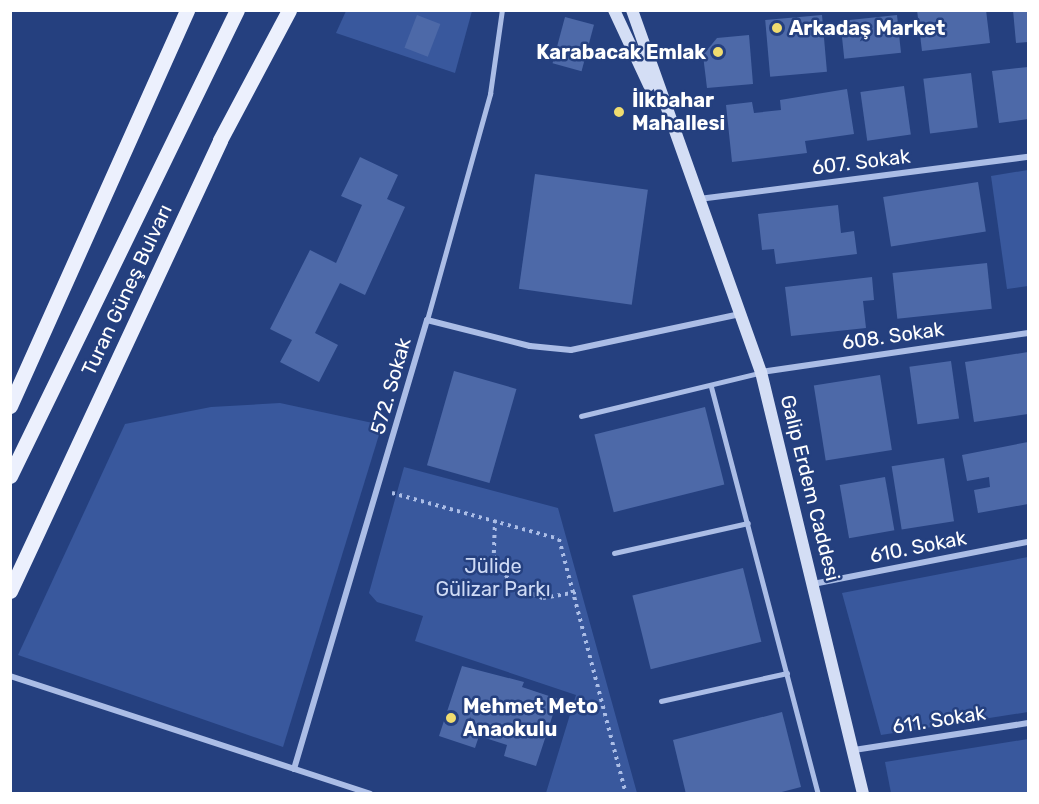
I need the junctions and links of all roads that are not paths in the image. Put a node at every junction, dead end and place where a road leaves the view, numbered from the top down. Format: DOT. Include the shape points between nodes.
graph roads {
  1 [pos="187,10"];
  2 [pos="237,10"];
  3 [pos="289,10"];
  4 [pos="502,10"];
  5 [pos="632,10"];
  6 [pos="615,11"];
  7 [pos="1029,157"];
  8 [pos="699,199"];
  9 [pos="741,314"];
  10 [pos="426,320"];
  11 [pos="1029,333"];
  12 [pos="761,372"];
  13 [pos="711,385"];
  14 [pos="10,406"];
  15 [pos="581,416"];
  16 [pos="10,476"];
  17 [pos="748,523"];
  18 [pos="1029,542"];
  19 [pos="614,553"];
  20 [pos="813,584"];
  21 [pos="10,591"];
  22 [pos="787,674"];
  23 [pos="10,676"];
  24 [pos="661,700"];
  25 [pos="1029,723"];
  26 [pos="854,750"];
  27 [pos="294,769"];
  28 [pos="370,794"];
  29 [pos="818,794"];
  30 [pos="863,794"];
  1 -- 14 [label="main road"];
  2 -- 16 [label="main road"];
  3 -- 21 [label="main road, Turan Güneş Bulvarı" via="220,140"];
  4 -- 10 [label="lane" via="490,94"];
  5 -- 8 [label="main road, Galip Erdem Caddesi"];
  6 -- 8 [label="main road, Galip Erdem Caddesi"];
  7 -- 8 [label="street, 607. Sokak"];
  8 -- 9 [label="main road, Galip Erdem Caddesi"];
  9 -- 10 [label="street, 572. Sokak" via="571,351 530,346"];
  9 -- 12 [label="main road, Galip Erdem Caddesi"];
  10 -- 27 [label="street, 572. Sokak"];
  11 -- 12 [label="street, 608. Sokak"];
  12 -- 13 [label="lane"];
  12 -- 20 [label="main road, Galip Erdem Caddesi"];
  13 -- 15 [label="lane"];
  13 -- 17 [label="lane"];
  17 -- 19 [label="lane"];
  17 -- 22 [label="lane"];
  18 -- 20 [label="street, 610. Sokak"];
  20 -- 26 [label="main road, Galip Erdem Caddesi"];
  22 -- 24 [label="lane"];
  22 -- 29 [label="lane"];
  23 -- 27 [label="street"];
  25 -- 26 [label="street, 611. Sokak"];
  26 -- 30 [label="main road, Galip Erdem Caddesi"];
  27 -- 28 [label="street"];
}
